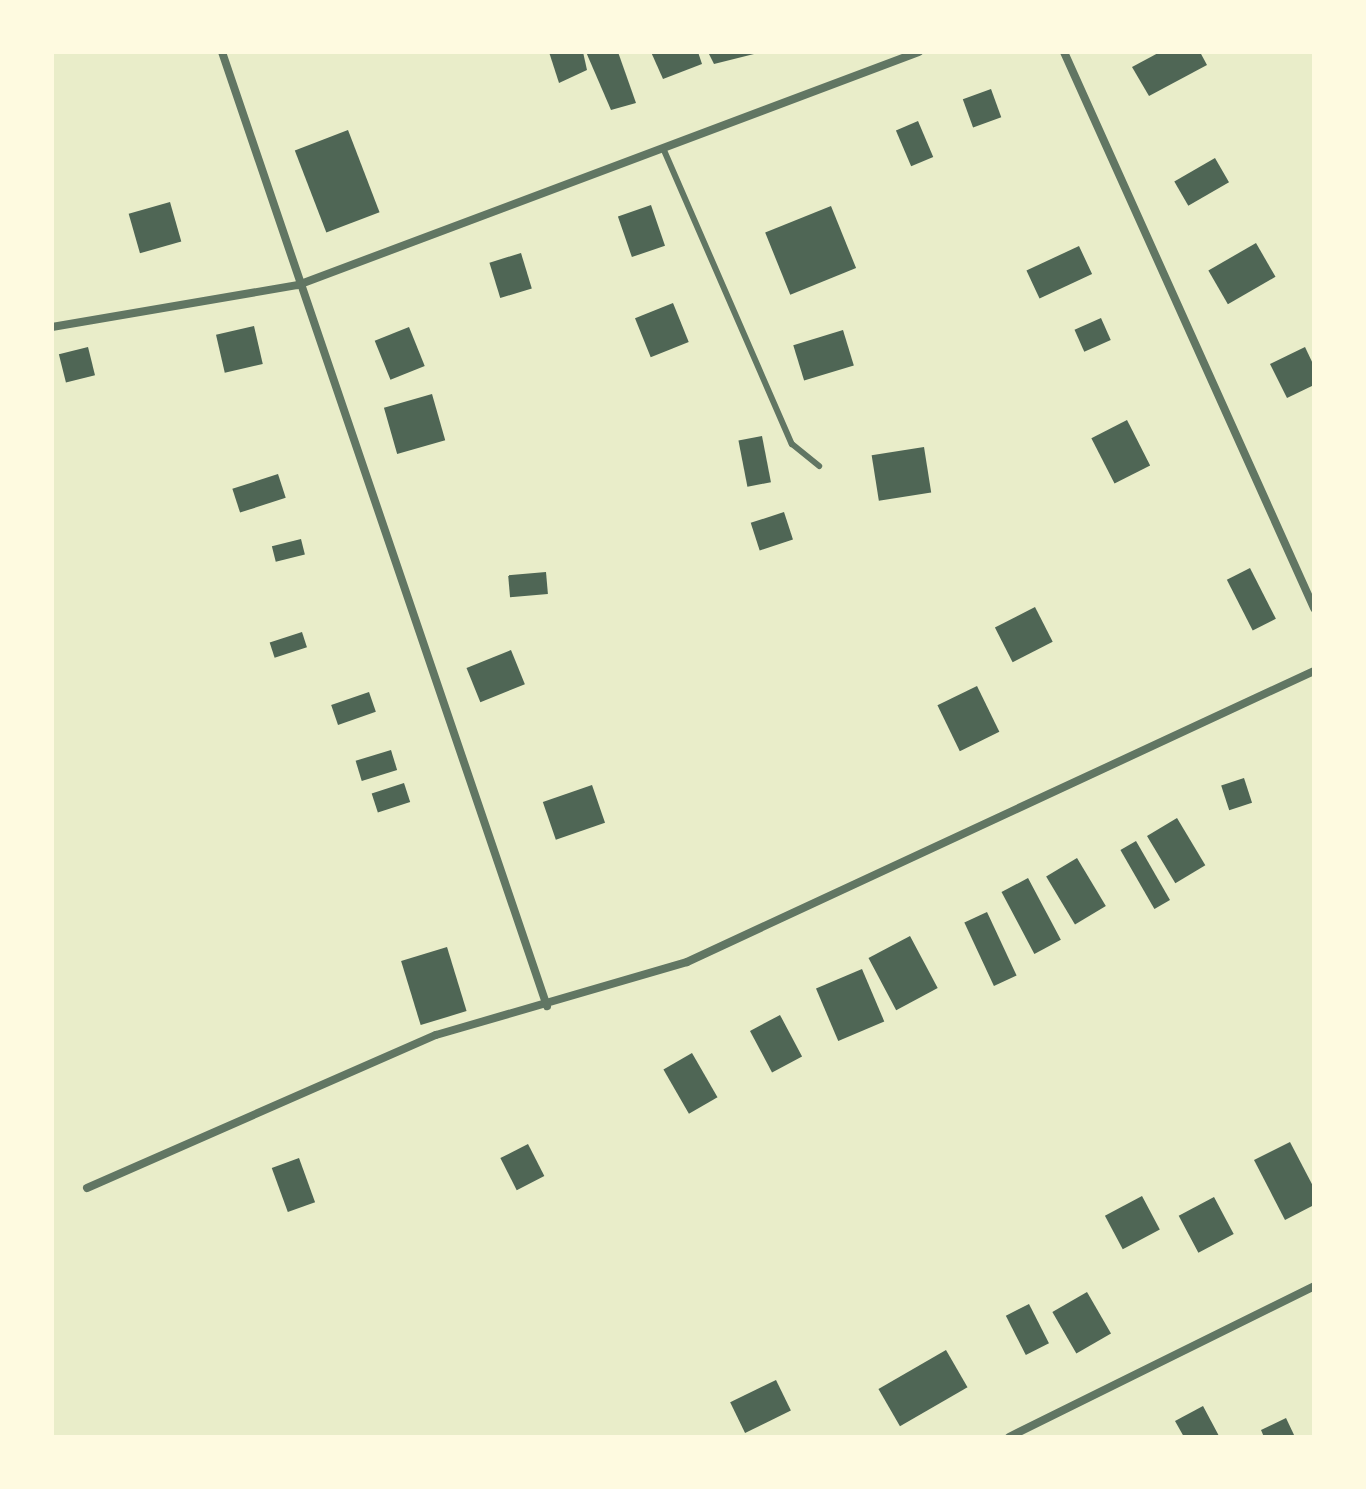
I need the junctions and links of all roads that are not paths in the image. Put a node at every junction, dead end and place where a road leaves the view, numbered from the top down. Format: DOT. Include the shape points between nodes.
graph roads {
  1 [pos="222,52"];
  2 [pos="919,52"];
  3 [pos="1064,52"];
  4 [pos="663,148"];
  5 [pos="298,285"];
  6 [pos="52,327"];
  7 [pos="819,466"];
  8 [pos="1314,608"];
  9 [pos="1314,671"];
  10 [pos="547,1006"];
  11 [pos="87,1188"];
  12 [pos="1314,1286"];
  13 [pos="1009,1437"];
  1 -- 5 [label="street"];
  2 -- 4 [label="street"];
  3 -- 8 [label="street"];
  4 -- 5 [label="street"];
  4 -- 7 [label="lane" via="792,444"];
  5 -- 6 [label="street"];
  5 -- 10 [label="street"];
  9 -- 10 [label="street" via="687,962"];
  10 -- 11 [label="street" via="436,1035"];
  12 -- 13 [label="street"];
}
